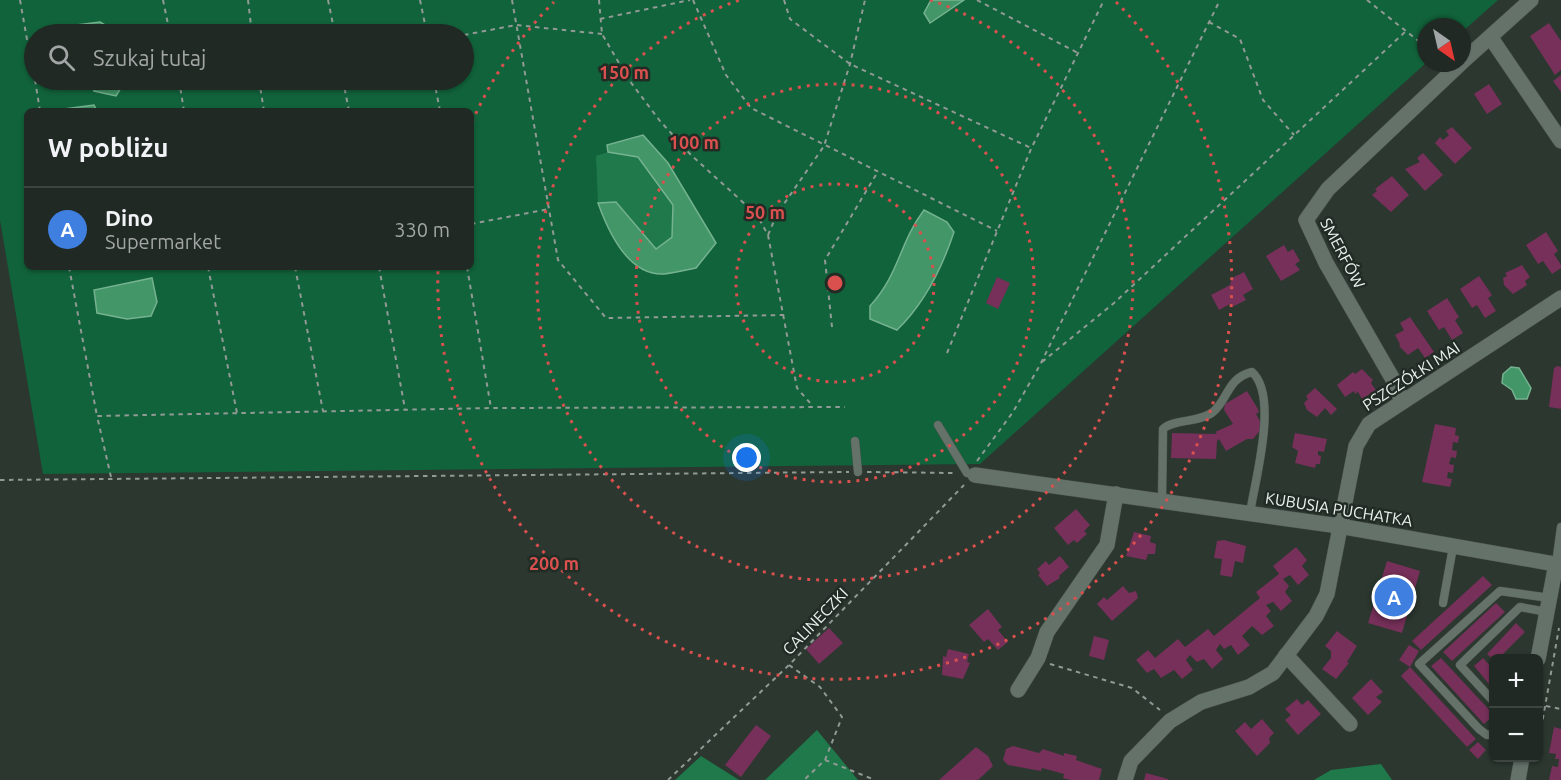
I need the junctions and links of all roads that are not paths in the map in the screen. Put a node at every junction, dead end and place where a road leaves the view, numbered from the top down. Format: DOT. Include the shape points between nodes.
graph roads {
  1 [pos="1531,0"];
  2 [pos="1491,38"];
  3 [pos="1471,55"];
  4 [pos="1452,72"];
  5 [pos="1561,141"];
  6 [pos="1559,304"];
  7 [pos="1402,402"];
  8 [pos="938,425"];
  9 [pos="855,441"];
  10 [pos="858,472"];
  11 [pos="971,474"];
  12 [pos="1116,494"];
  13 [pos="1162,501"];
  14 [pos="1251,513"];
  15 [pos="1339,526"];
  16 [pos="1561,526"];
  17 [pos="1453,547"];
  18 [pos="1558,564"];
  19 [pos="1443,603"];
  20 [pos="1548,605"];
  21 [pos="1286,654"];
  22 [pos="1540,654"];
  23 [pos="1018,690"];
  24 [pos="1489,697"];
  25 [pos="1350,724"];
  26 [pos="1489,735"];
  27 [pos="1521,762"];
  28 [pos="1125,780"];
  29 [pos="1518,780"];
  1 -- 2 [label="street, SMERFÓW"];
  2 -- 3 [label="street, SMERFÓW"];
  2 -- 5 [label="street"];
  4 -- 7 [label="street, SMERFÓW" via="1328,189 1306,220"];
  6 -- 7 [label="street, PSZCZÓŁKI MAI"];
  7 -- 15 [label="street, PSZCZÓŁKI MAI" via="1369,424 1356,446"];
  8 -- 11 [label="lane"];
  9 -- 10 [label="lane"];
  11 -- 12 [label="street, KUBUSIA PUCHATKA"];
  12 -- 13 [label="street, KUBUSIA PUCHATKA"];
  12 -- 23 [label="street" via="1107,545 1047,632 1038,658"];
  13 -- 14 [label="street, KUBUSIA PUCHATKA"];
  13 -- 14 [label="lane" via="1163,429 1168,424 1203,418 1215,411 1233,382 1252,372 1260,379 1266,413"];
  14 -- 15 [label="street, KUBUSIA PUCHATKA"];
  15 -- 17 [label="street, KUBUSIA PUCHATKA"];
  15 -- 21 [label="street, PSZCZÓŁKI MAI" via="1327,594 1316,616"];
  16 -- 18 [label="lane"];
  17 -- 18 [label="street, KUBUSIA PUCHATKA"];
  17 -- 19 [label="lane"];
  18 -- 20 [label="street"];
  20 -- 22 [label="street"];
  20 -- 24 [label="lane" via="1520,608 1460,665"];
  20 -- 26 [label="lane" via="1500,591 1419,664 1479,729"];
  21 -- 25 [label="street"];
  21 -- 28 [label="street, PSZCZÓŁKI MAI" via="1273,673 1249,687 1201,702 1170,721 1131,761"];
  27 -- 29 [label="street"];
}
